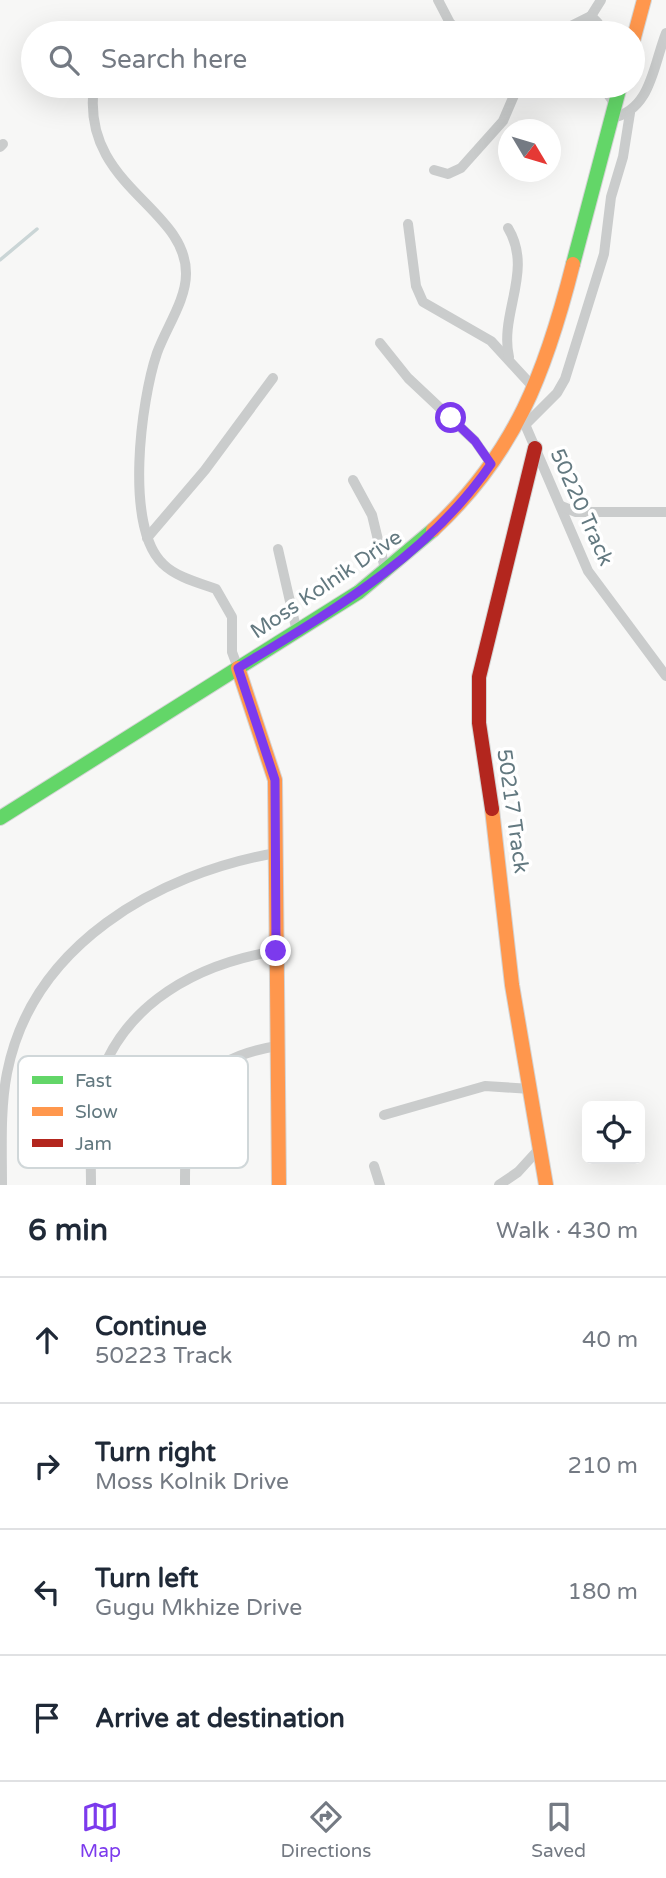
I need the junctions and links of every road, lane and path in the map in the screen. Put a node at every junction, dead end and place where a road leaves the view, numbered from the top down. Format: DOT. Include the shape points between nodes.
graph roads {
  1 [pos="438,0"];
  2 [pos="600,0"];
  3 [pos="644,0"];
  4 [pos="591,16"];
  5 [pos="449,21"];
  6 [pos="581,21"];
  7 [pos="596,21"];
  8 [pos="638,21"];
  9 [pos="666,33"];
  10 [pos="645,94"];
  11 [pos="92,98"];
  12 [pos="513,98"];
  13 [pos="608,98"];
  14 [pos="618,98"];
  15 [pos="643,98"];
  16 [pos="614,111"];
  17 [pos="630,113"];
  18 [pos="435,170"];
  19 [pos="408,224"];
  20 [pos="508,228"];
  21 [pos="380,343"];
  22 [pos="509,359"];
  23 [pos="273,378"];
  24 [pos="535,389"];
  25 [pos="523,421"];
  26 [pos="536,448"];
  27 [pos="491,464"];
  28 [pos="354,480"];
  29 [pos="561,506"];
  30 [pos="666,512"];
  31 [pos="147,538"];
  32 [pos="278,549"];
  33 [pos="386,573"];
  34 [pos="298,632"];
  35 [pos="238,668"];
  36 [pos="666,676"];
  37 [pos="0,818"];
  38 [pos="276,853"];
  39 [pos="276,951"];
  40 [pos="277,1046"];
  41 [pos="110,1056"];
  42 [pos="237,1056"];
  43 [pos="531,1089"];
  44 [pos="384,1115"];
  45 [pos="539,1149"];
  46 [pos="374,1166"];
  47 [pos="2,1185"];
  48 [pos="279,1185"];
  49 [pos="380,1185"];
  50 [pos="499,1185"];
  51 [pos="546,1185"];
  1 -- 5 [label="street"];
  2 -- 4 [label="street"];
  3 -- 8 [label="street"];
  4 -- 6 [label="street"];
  4 -- 7 [label="street"];
  9 -- 10 [label="street"];
  11 -- 31 [label="street" via="105,156 171,235 186,270 156,356 143,429 139,482"];
  12 -- 18 [label="street" via="502,121 461,167 448,174"];
  13 -- 16 [label="street"];
  14 -- 16 [label="street, Moss Kolnik Drive"];
  15 -- 17 [label="street"];
  16 -- 17 [label="street"];
  16 -- 24 [label="street, Moss Kolnik Drive" via="559,321"];
  17 -- 25 [label="street" via="604,254 565,379 557,393"];
  19 -- 22 [label="street" via="416,286 423,302 484,336"];
  20 -- 22 [label="street" via="518,254 518,285 506,340"];
  21 -- 27 [label="street" via="408,378 475,441"];
  22 -- 24 [label="street"];
  23 -- 31 [label="street"];
  24 -- 25 [label="street, Moss Kolnik Drive"];
  25 -- 26 [label="street, 50220 Track"];
  25 -- 27 [label="street, Moss Kolnik Drive"];
  26 -- 29 [label="street, 50220 Track"];
  26 -- 43 [label="street, 50217 Track" via="488,639 477,705 501,864 512,985"];
  27 -- 33 [label="street, Moss Kolnik Drive" via="428,539"];
  28 -- 33 [label="street" via="372,514"];
  29 -- 30 [label="street" via="576,512"];
  29 -- 36 [label="street, 50220 Track" via="597,586"];
  31 -- 35 [label="street" via="164,565 216,589 232,617 232,652"];
  32 -- 34 [label="street"];
  33 -- 34 [label="street, Moss Kolnik Drive"];
  34 -- 35 [label="street, Moss Kolnik Drive"];
  35 -- 37 [label="street, Moss Kolnik Drive"];
  35 -- 38 [label="street" via="275,780"];
  38 -- 39 [label="street"];
  38 -- 47 [label="street" via="238,862 148,897 90,932 58,965 37,996 10,1062 3,1102"];
  39 -- 40 [label="street"];
  39 -- 41 [label="street" via="186,979 133,1019"];
  40 -- 42 [label="street"];
  40 -- 48 [label="street"];
  43 -- 44 [label="street" via="485,1086"];
  43 -- 45 [label="street, 50217 Track"];
  45 -- 50 [label="street"];
  45 -- 51 [label="street, 50217 Track"];
  46 -- 49 [label="street"];
}
